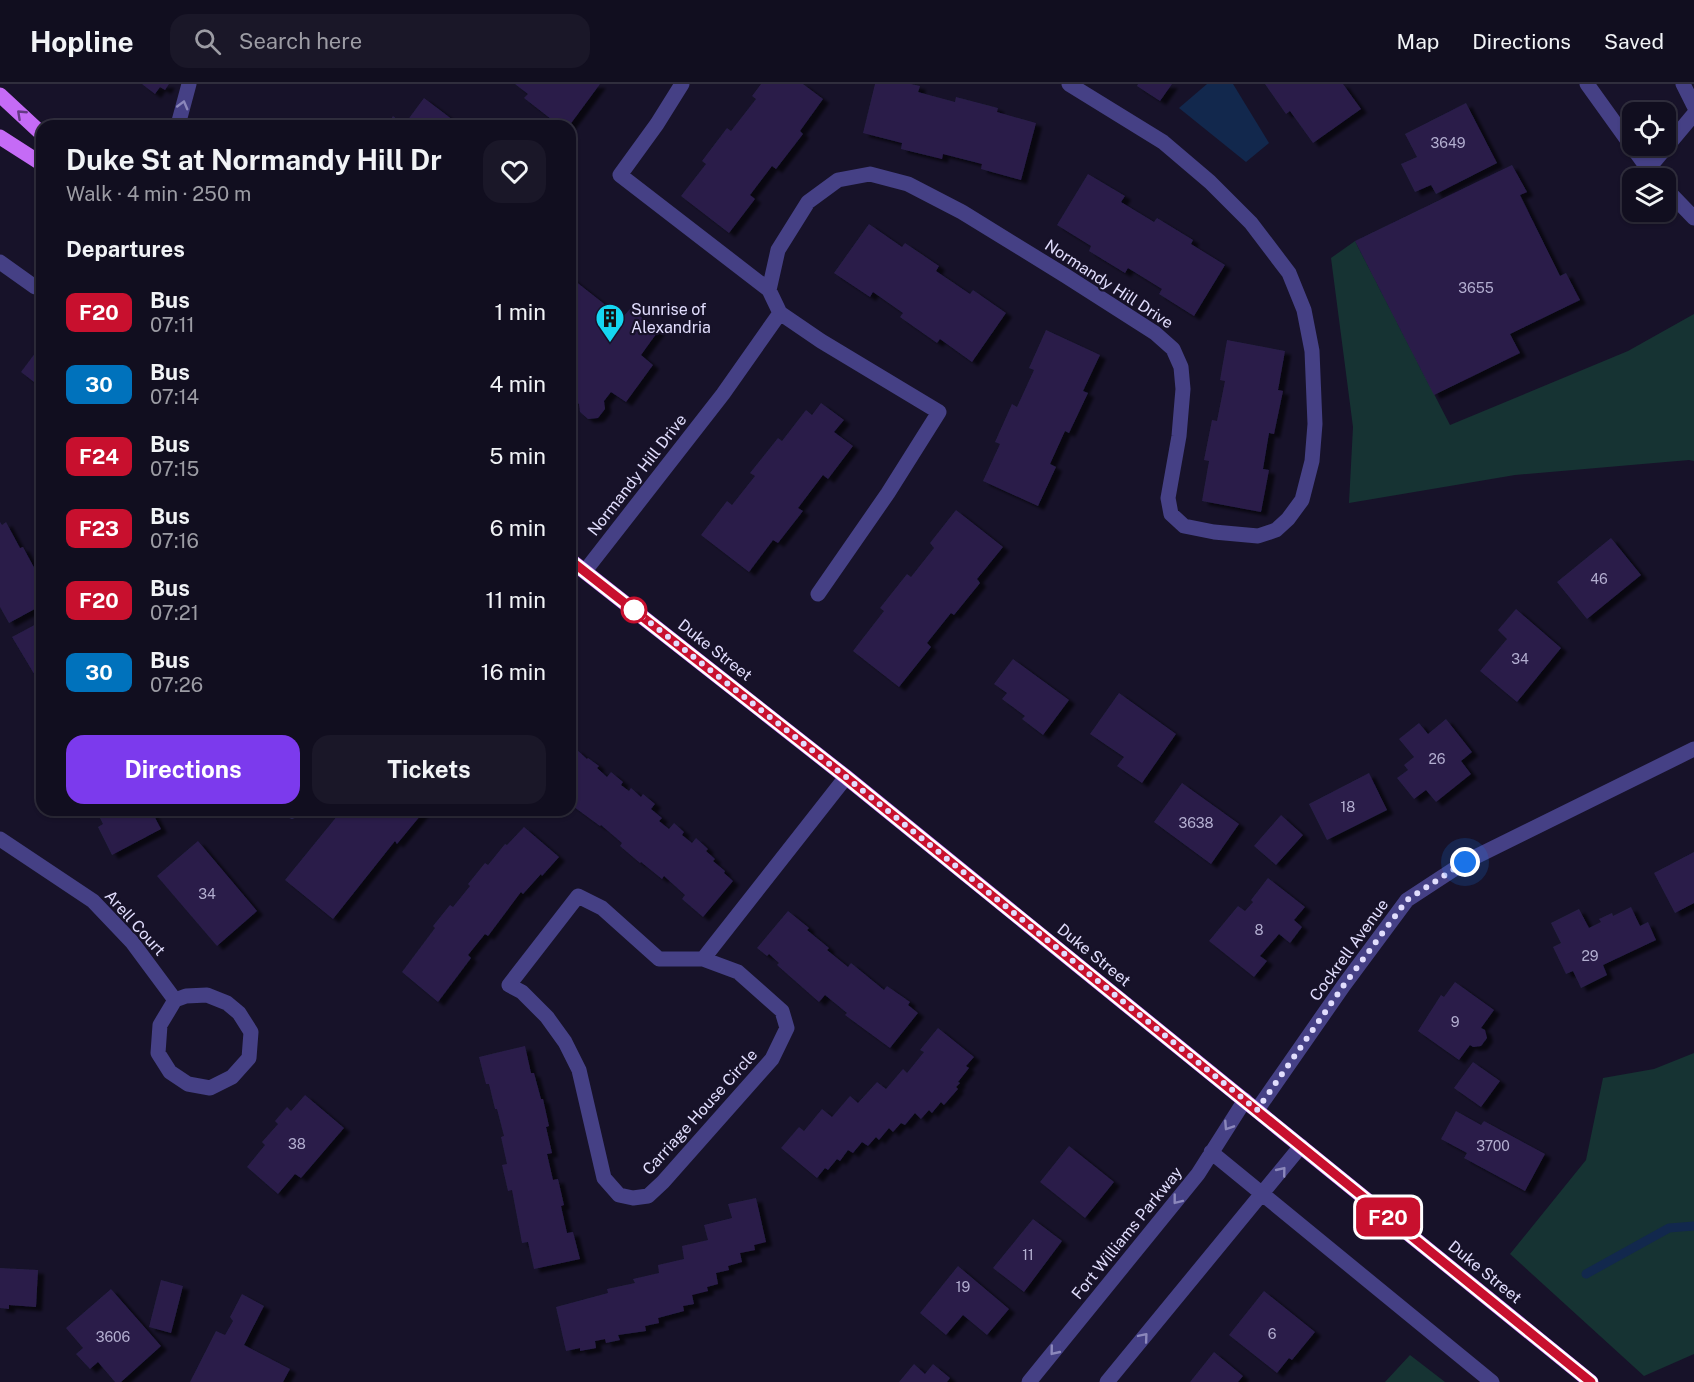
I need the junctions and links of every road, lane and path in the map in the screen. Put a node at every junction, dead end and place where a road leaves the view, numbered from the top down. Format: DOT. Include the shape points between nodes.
graph roads {
  1 [pos="189,84"];
  2 [pos="682,84"];
  3 [pos="1069,84"];
  4 [pos="1587,84"];
  5 [pos="1683,84"];
  6 [pos="0,95"];
  7 [pos="1694,106"];
  8 [pos="1694,114"];
  9 [pos="178,120"];
  10 [pos="36,128"];
  11 [pos="0,137"];
  12 [pos="36,160"];
  13 [pos="1648,168"];
  14 [pos="1656,168"];
  15 [pos="1676,199"];
  16 [pos="1694,218"];
  17 [pos="0,262"];
  18 [pos="34,287"];
  19 [pos="769,290"];
  20 [pos="780,313"];
  21 [pos="576,564"];
  22 [pos="585,571"];
  23 [pos="818,594"];
  24 [pos="1694,749"];
  25 [pos="846,777"];
  26 [pos="0,839"];
  27 [pos="703,959"];
  28 [pos="175,1000"];
  29 [pos="1245,1100"];
  30 [pos="1257,1110"];
  31 [pos="1301,1146"];
  32 [pos="1211,1152"];
  33 [pos="1262,1195"];
  34 [pos="1029,1382"];
  35 [pos="1107,1382"];
  36 [pos="1492,1382"];
  37 [pos="1591,1382"];
  9 -- 1 [label="street, one-way"];
  2 -- 19 [label="street" via="620,175"];
  3 -- 19 [label="street, Normandy Hill Drive" via="1163,142 1210,182 1251,223 1289,273 1304,310 1312,351 1315,424 1312,461 1302,500 1276,530 1258,536 1214,532 1184,526 1172,514 1168,498 1183,389 1181,367 1173,349 1155,333 1066,276 908,184 870,174 838,180 808,202 778,250"];
  4 -- 13 [label="street"];
  5 -- 7 [label="street"];
  10 -- 6 [label="main road, one-way"];
  8 -- 14 [label="street"];
  11 -- 12 [label="main road"];
  15 -- 16 [label="street"];
  17 -- 18 [label="street"];
  19 -- 20 [label="street"];
  20 -- 22 [label="street, Normandy Hill Drive" via="723,394"];
  20 -- 23 [label="street" via="939,412"];
  21 -- 22 [label="main road, Duke Street"];
  22 -- 25 [label="main road, Duke Street"];
  24 -- 30 [label="street, Cockrell Avenue" via="1465,862 1407,900"];
  25 -- 27 [label="street"];
  25 -- 29 [label="main road, Duke Street"];
  26 -- 28 [label="street, Arell Court" via="93,901 132,942"];
  27 -- 27 [label="street, Carriage House Circle" via="738,972 782,1011 787,1028 772,1059 663,1182 648,1196 619,1195 604,1178 579,1070 565,1042 536,1005 509,985 578,896 602,908 659,959"];
  28 -- 28 [label="street" via="160,1025 158,1053 170,1072 188,1084 210,1088 232,1077 249,1058 251,1032 239,1013 207,995"];
  29 -- 30 [label="main road, Duke Street"];
  29 -- 32 [label="street, Fort Williams Parkway, one-way"];
  30 -- 31 [label="main road, Duke Street"];
  33 -- 31 [label="street, one-way"];
  31 -- 37 [label="main road, Duke Street"];
  32 -- 33 [label="street"];
  32 -- 34 [label="street, Fort Williams Parkway, one-way" via="1198,1174"];
  35 -- 33 [label="street, one-way"];
  33 -- 36 [label="street"];
}
